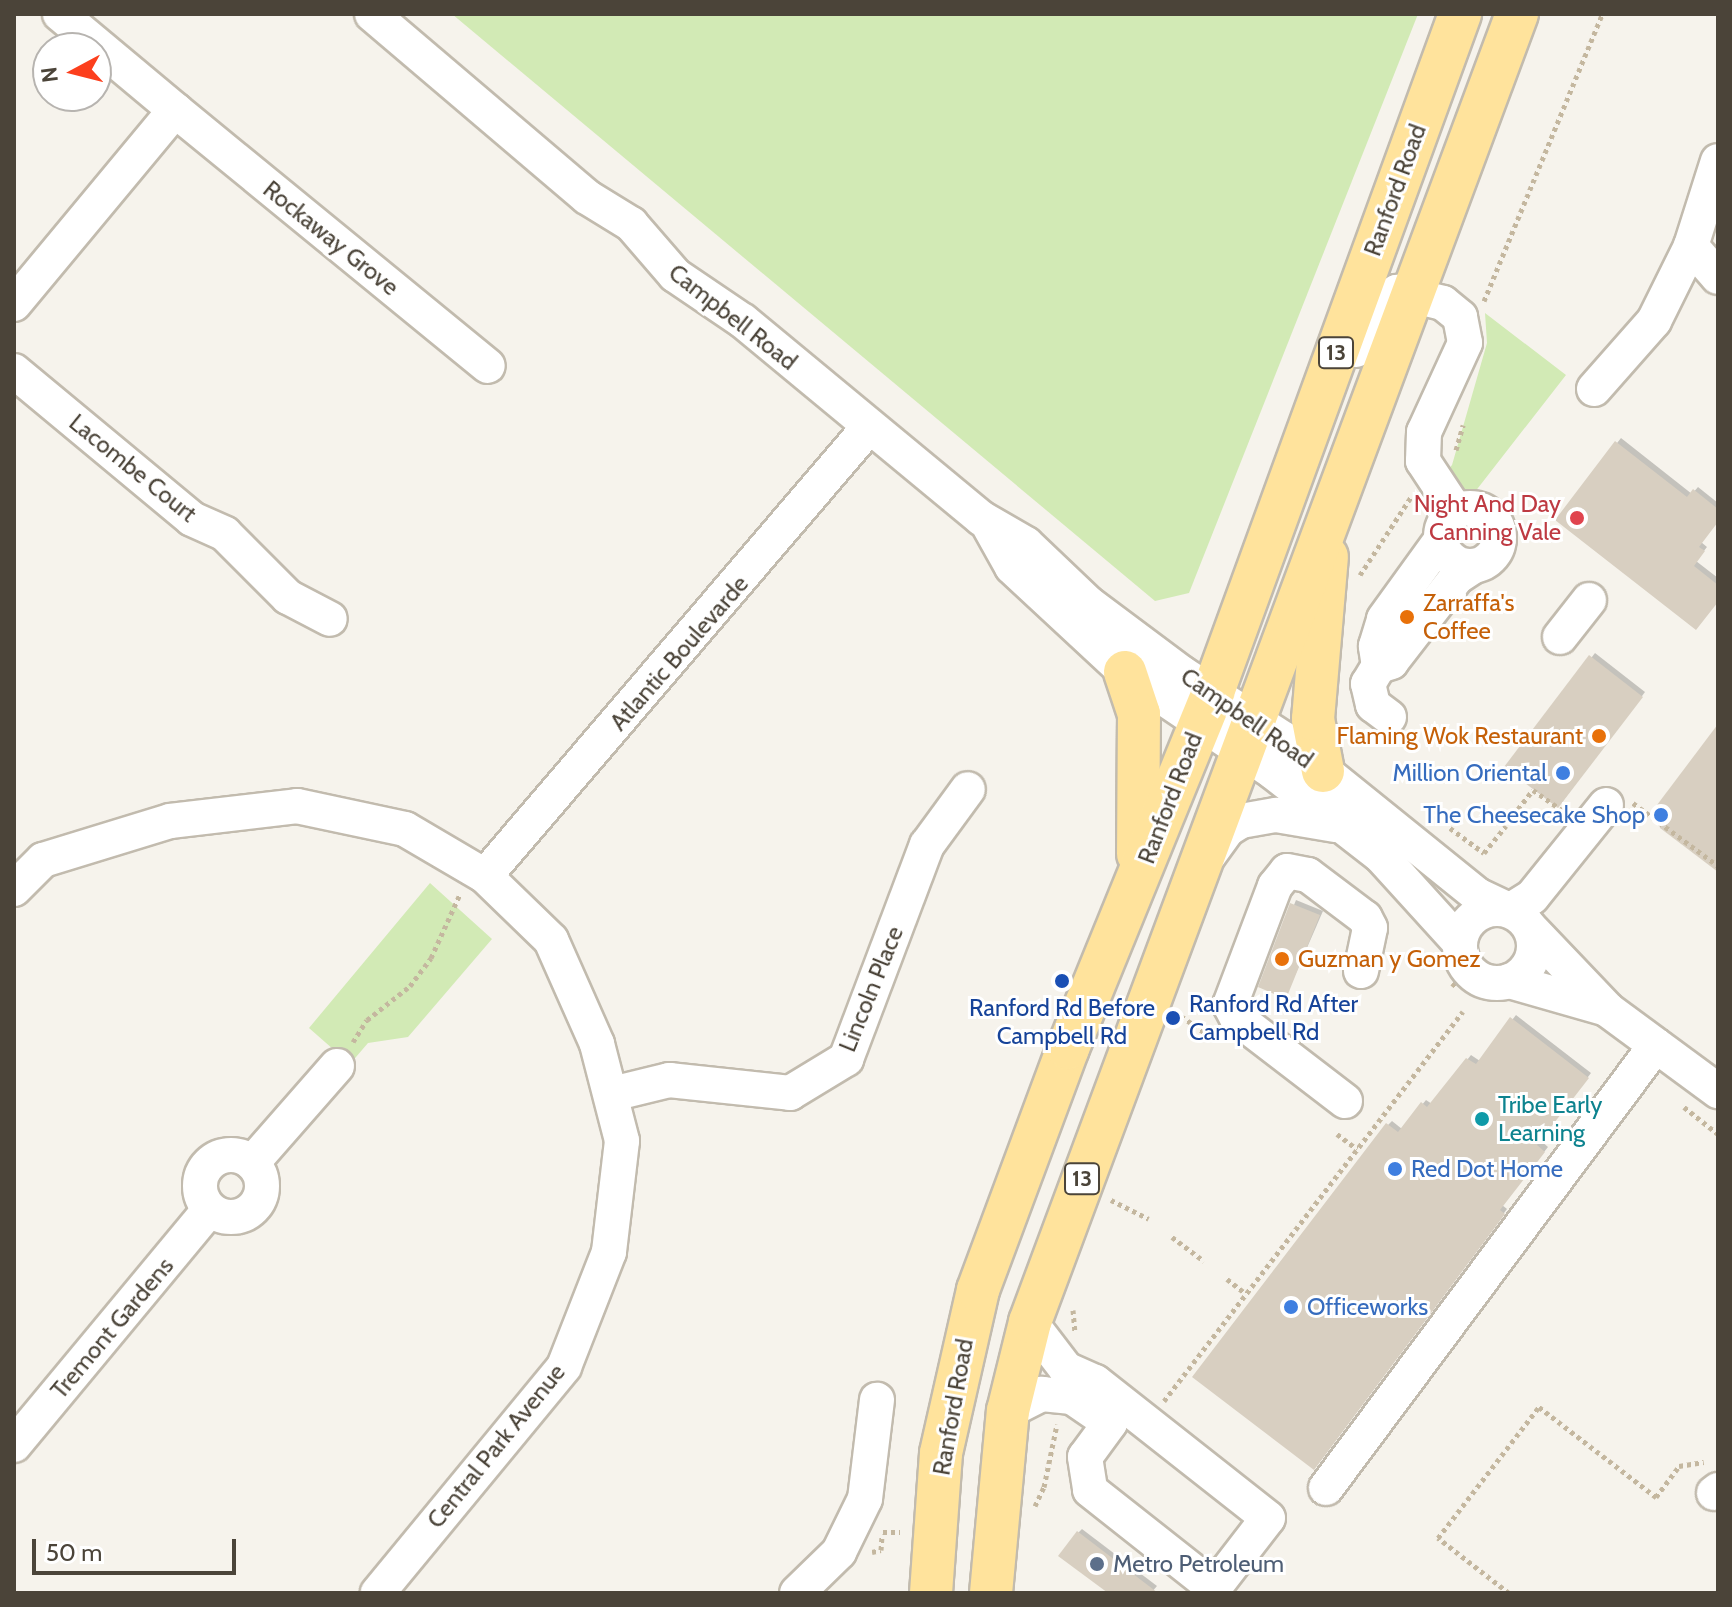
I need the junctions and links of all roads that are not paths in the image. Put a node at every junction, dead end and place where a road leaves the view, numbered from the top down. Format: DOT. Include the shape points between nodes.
graph roads {
  1 [pos="60,14"];
  2 [pos="372,14"];
  3 [pos="1460,14"];
  4 [pos="1517,14"];
  5 [pos="175,110"];
  6 [pos="1718,161"];
  7 [pos="1691,246"];
  8 [pos="1718,277"];
  9 [pos="1413,292"];
  10 [pos="14,304"];
  11 [pos="488,366"];
  12 [pos="14,371"];
  13 [pos="1594,389"];
  14 [pos="1320,396"];
  15 [pos="869,427"];
  16 [pos="1332,508"];
  17 [pos="988,524"];
  18 [pos="1449,525"];
  19 [pos="1501,539"];
  20 [pos="1589,600"];
  21 [pos="330,619"];
  22 [pos="1560,637"];
  23 [pos="1379,666"];
  24 [pos="1125,672"];
  25 [pos="1206,708"];
  26 [pos="1389,717"];
  27 [pos="1250,736"];
  28 [pos="1323,771"];
  29 [pos="968,789"];
  30 [pos="1620,804"];
  31 [pos="1347,829"];
  32 [pos="1198,870"];
  33 [pos="481,874"];
  34 [pos="1137,883"];
  35 [pos="14,889"];
  36 [pos="1522,914"];
  37 [pos="1459,942"];
  38 [pos="1361,971"];
  39 [pos="1509,981"];
  40 [pos="1608,1010"];
  41 [pos="1656,1045"];
  42 [pos="337,1066"];
  43 [pos="1718,1091"];
  44 [pos="612,1094"];
  45 [pos="1341,1117"];
  46 [pos="1030,1322"];
  47 [pos="877,1400"];
  48 [pos="1008,1411"];
  49 [pos="14,1445"];
  50 [pos="1326,1488"];
  51 [pos="378,1593"];
  52 [pos="797,1593"];
  53 [pos="931,1593"];
  54 [pos="991,1593"];
  1 -- 5 [label="street, Rockaway Grove"];
  2 -- 15 [label="street, Campbell Road" via="587,197 631,224 675,275 743,321"];
  3 -- 14 [label="main road, Ranford Road / 13"];
  4 -- 9 [label="main road, 13"];
  5 -- 10 [label="street"];
  5 -- 11 [label="street, Rockaway Grove"];
  6 -- 7 [label="street"];
  7 -- 8 [label="street"];
  7 -- 13 [label="street" via="1654,321"];
  9 -- 14 [label="street" via="1397,292 1371,312 1349,370"];
  9 -- 16 [label="main road, 13"];
  9 -- 18 [label="street" via="1443,303 1460,317 1465,343 1424,432 1423,461"];
  12 -- 21 [label="street, Lacombe Court" via="192,519 225,534 288,597"];
  14 -- 25 [label="main road, Ranford Road / 13"];
  15 -- 17 [label="street, Campbell Road"];
  15 -- 33 [label="street, Atlantic Boulevarde"];
  16 -- 27 [label="main road, 13"];
  16 -- 28 [label="main road" via="1313,719"];
  17 -- 24 [label="street, Campbell Road" via="1012,567"];
  17 -- 25 [label="street, Campbell Road" via="1026,544"];
  18 -- 19 [label="street" via="1483,510"];
  18 -- 19 [label="street" via="1449,556"];
  18 -- 23 [label="street" via="1384,619 1376,646"];
  19 -- 23 [label="street" via="1457,577 1391,662"];
  20 -- 22 [label="street"];
  23 -- 26 [label="street" via="1368,684 1373,705"];
  24 -- 25 [label="street, Campbell Road"];
  24 -- 34 [label="main road" via="1139,714"];
  25 -- 27 [label="street, Campbell Road"];
  25 -- 34 [label="main road, Ranford Road / 13"];
  27 -- 28 [label="street, Campbell Road"];
  27 -- 31 [label="street, Campbell Road"];
  27 -- 32 [label="main road, 13"];
  28 -- 36 [label="street, Campbell Road" via="1477,895"];
  29 -- 44 [label="street, Lincoln Place" via="927,845 846,1059 790,1093 669,1080"];
  30 -- 36 [label="street" via="1557,854"];
  31 -- 32 [label="street, Campbell Road" via="1290,816 1241,821 1228,829"];
  31 -- 37 [label="street, Campbell Road" via="1381,856"];
  32 -- 46 [label="main road, 13"];
  33 -- 35 [label="street, Central Park Avenue" via="405,829 297,806 170,821 43,860"];
  33 -- 44 [label="street, Central Park Avenue" via="551,940"];
  34 -- 53 [label="main road, Ranford Road / 13" via="1068,1048 978,1290 941,1453"];
  36 -- 37 [label="street" via="1482,910 1470,918"];
  36 -- 39 [label="street" via="1534,941 1529,966"];
  36 -- 40 [label="street, Campbell Road"];
  37 -- 39 [label="street" via="1473,976"];
  38 -- 45 [label="street" via="1370,928 1365,918 1308,875 1287,871 1275,886 1230,1005 1237,1018"];
  39 -- 40 [label="street, Campbell Road"];
  40 -- 41 [label="street, Campbell Road"];
  41 -- 43 [label="street, Campbell Road"];
  41 -- 50 [label="street"];
  42 -- 49 [label="street, Tremont Gardens" via="252,1163 262,1182 258,1203 230,1218 209,1210"];
  44 -- 51 [label="street, Central Park Avenue" via="622,1141 609,1252 564,1367"];
  46 -- 48 [label="main road, 13"];
  46 -- 48 [label="street" via="1066,1369 1095,1382 1268,1518 1214,1588 1090,1490 1085,1457 1110,1423 1072,1397 1042,1394"];
  47 -- 52 [label="street" via="865,1499 839,1552"];
  48 -- 54 [label="main road, 13"];
}
